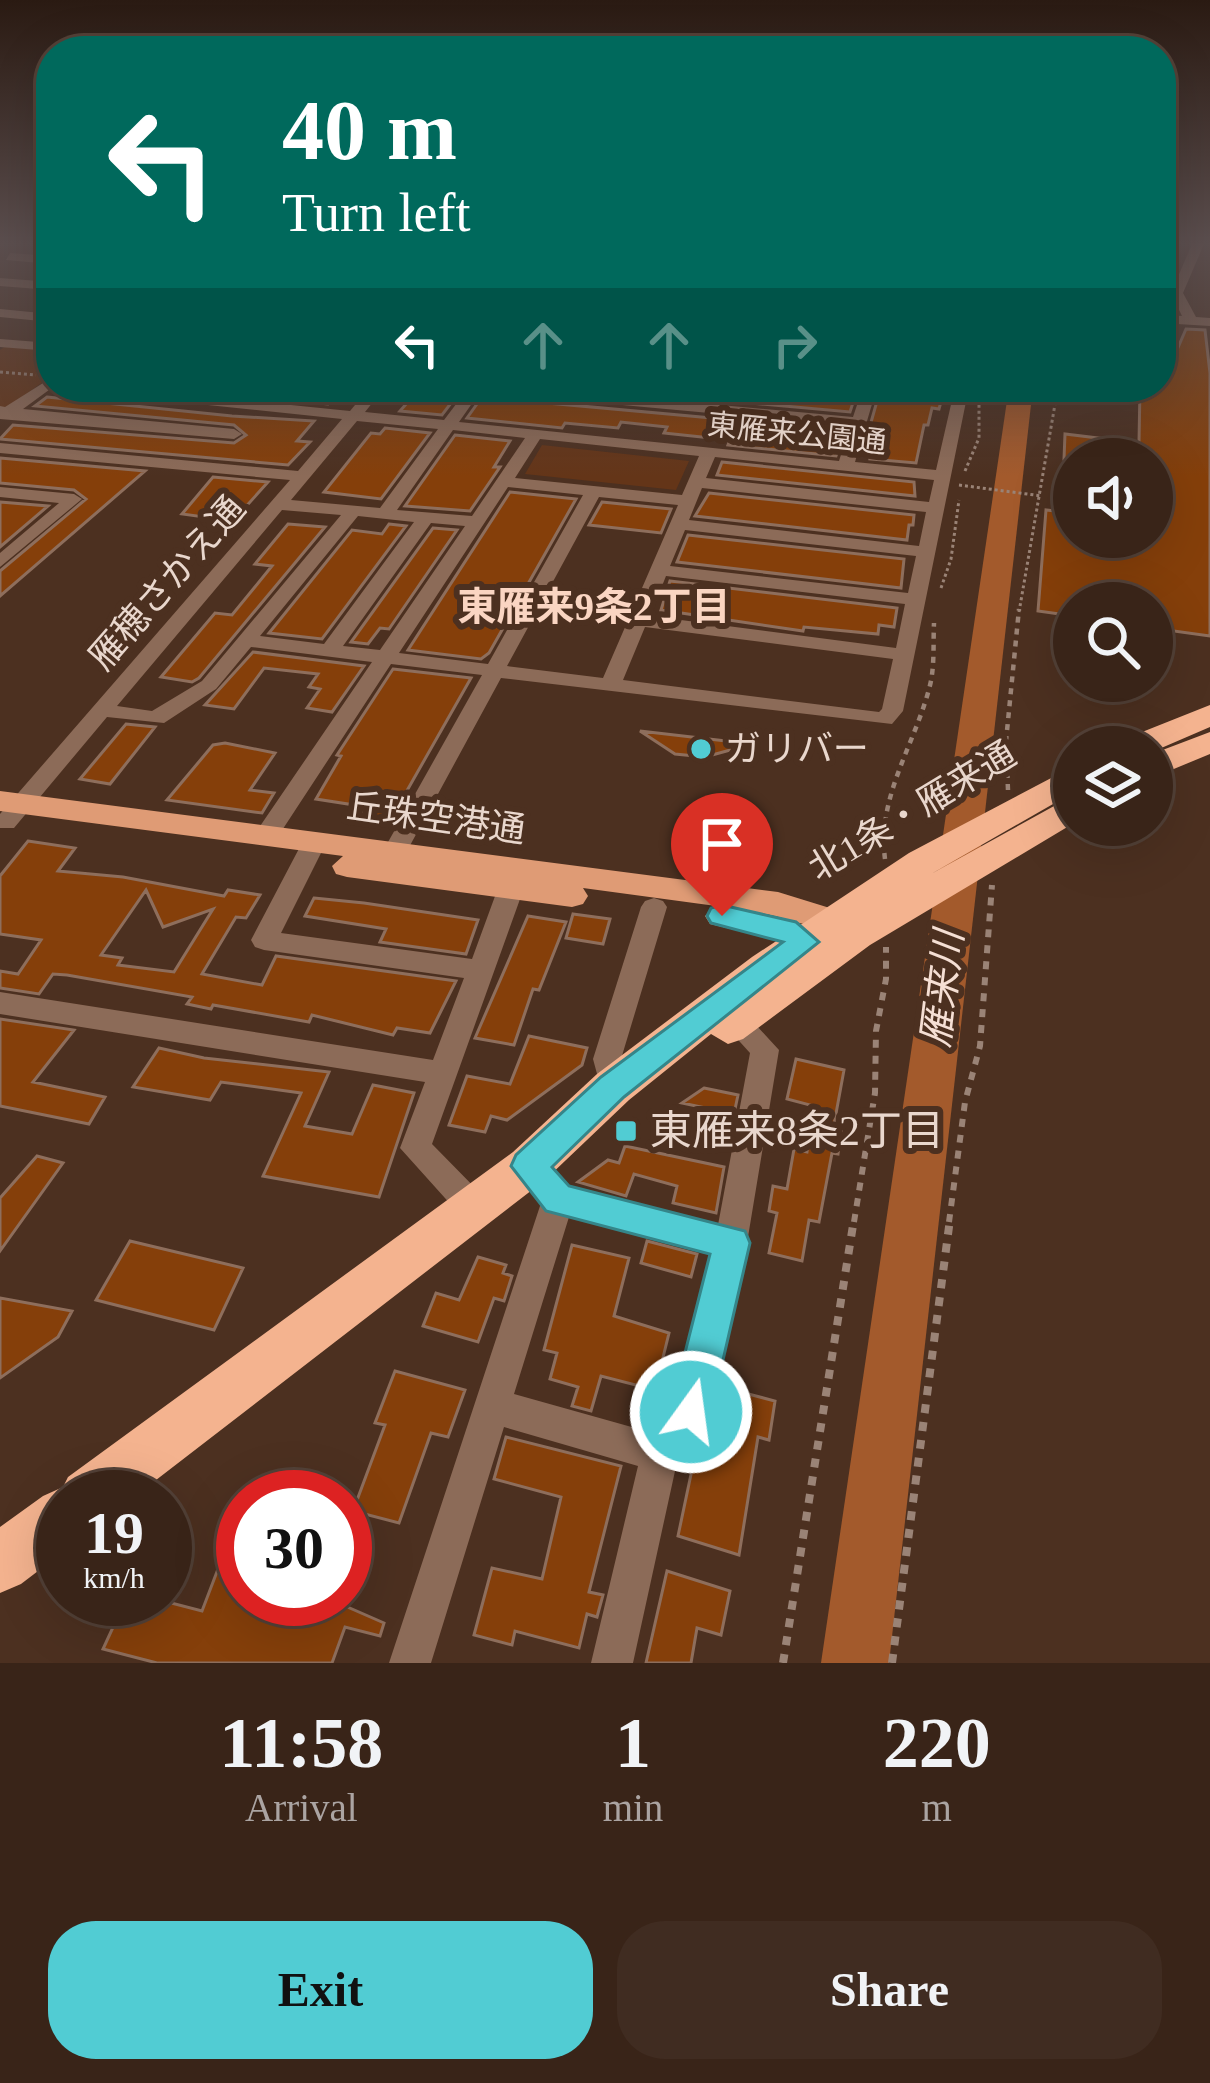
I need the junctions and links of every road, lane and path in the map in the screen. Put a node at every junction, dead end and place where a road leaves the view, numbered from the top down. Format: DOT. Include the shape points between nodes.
graph roads {
  1 [pos="2,344"];
  2 [pos="36,346"];
  3 [pos="1,373"];
  4 [pos="36,380"];
  5 [pos="36,389"];
  6 [pos="222,402"];
  7 [pos="266,402"];
  8 [pos="365,402"];
  9 [pos="465,402"];
  10 [pos="638,402"];
  11 [pos="864,402"];
  12 [pos="959,402"];
  13 [pos="981,402"];
  14 [pos="1056,402"];
  15 [pos="660,404"];
  16 [pos="262,406"];
  17 [pos="3,413"];
  18 [pos="353,416"];
  19 [pos="857,422"];
  20 [pos="448,425"];
  21 [pos="234,434"];
  22 [pos="536,434"];
  23 [pos="639,445"];
  24 [pos="0,448"];
  25 [pos="709,452"];
  26 [pos="846,464"];
  27 [pos="202,467"];
  28 [pos="302,476"];
  29 [pos="943,476"];
  30 [pos="504,482"];
  31 [pos="696,482"];
  32 [pos="973,487"];
  33 [pos="594,491"];
  34 [pos="0,492"];
  35 [pos="1042,496"];
  36 [pos="688,501"];
  37 [pos="278,504"];
  38 [pos="936,508"];
  39 [pos="353,511"];
  40 [pos="385,514"];
  41 [pos="426,518"];
  42 [pos="476,522"];
  43 [pos="678,524"];
  44 [pos="927,552"];
  45 [pos="0,562"];
  46 [pos="658,570"];
  47 [pos="939,593"];
  48 [pos="916,600"];
  49 [pos="935,611"];
  50 [pos="637,620"];
  51 [pos="246,640"];
  52 [pos="330,650"];
  53 [pos="905,655"];
  54 [pos="388,656"];
  55 [pos="497,669"];
  56 [pos="611,684"];
  57 [pos="100,710"];
  58 [pos="1210,715"];
  59 [pos="1173,731"];
  60 [pos="1210,742"];
  61 [pos="1173,758"];
  62 [pos="1053,793"];
  63 [pos="7,812"];
  64 [pos="1053,815"];
  65 [pos="266,835"];
  66 [pos="994,838"];
  67 [pos="310,851"];
  68 [pos="395,851"];
  69 [pos="512,878"];
  70 [pos="912,879"];
  71 [pos="655,907"];
  72 [pos="841,940"];
  73 [pos="480,970"];
  74 [pos="0,1003"];
  75 [pos="735,1021"];
  76 [pos="442,1073"];
  77 [pos="613,1087"];
  78 [pos="543,1183"];
  79 [pos="473,1207"];
  80 [pos="731,1243"];
  81 [pos="490,1405"];
  82 [pos="660,1454"];
  83 [pos="124,1470"];
  84 [pos="36,1537"];
  85 [pos="0,1564"];
  86 [pos="410,1663"];
  87 [pos="612,1663"];
  88 [pos="783,1663"];
  89 [pos="892,1663"];
  1 -- 2 [label="street"];
  3 -- 4 [label="path"];
  5 -- 17 [label="street"];
  6 -- 16 [label="street, 東雁来公園通"];
  7 -- 16 [label="street"];
  8 -- 18 [label="street, 雁穂さかえ通"];
  9 -- 20 [label="street"];
  10 -- 15 [label="street"];
  11 -- 19 [label="street"];
  12 -- 29 [label="street"];
  13 -- 47 [label="path" via="982,427 963,475"];
  14 -- 35 [label="path"];
  15 -- 19 [label="street"];
  15 -- 23 [label="street"];
  16 -- 18 [label="street, 東雁来公園通"];
  16 -- 21 [label="street"];
  17 -- 21 [label="street"];
  18 -- 20 [label="street, 東雁来公園通"];
  18 -- 28 [label="street, 雁穂さかえ通"];
  19 -- 26 [label="street"];
  20 -- 22 [label="street, 東雁来公園通"];
  20 -- 40 [label="street"];
  21 -- 27 [label="street"];
  22 -- 23 [label="street, 東雁来公園通"];
  22 -- 30 [label="street"];
  23 -- 25 [label="street, 東雁来公園通"];
  24 -- 27 [label="street"];
  25 -- 26 [label="street, 東雁来公園通"];
  25 -- 31 [label="street"];
  26 -- 29 [label="street, 東雁来公園通"];
  27 -- 28 [label="street"];
  28 -- 37 [label="street, 雁穂さかえ通"];
  29 -- 38 [label="street"];
  30 -- 33 [label="street"];
  30 -- 42 [label="street"];
  31 -- 36 [label="street"];
  31 -- 38 [label="street"];
  32 -- 35 [label="path"];
  33 -- 36 [label="street"];
  33 -- 55 [label="street"];
  34 -- 45 [label="street" via="74,499"];
  35 -- 66 [label="path" via="1020,602"];
  36 -- 43 [label="street"];
  37 -- 39 [label="street"];
  37 -- 57 [label="street, 雁穂さかえ通"];
  38 -- 44 [label="street"];
  39 -- 40 [label="street"];
  39 -- 51 [label="street"];
  40 -- 41 [label="street"];
  41 -- 42 [label="street"];
  41 -- 52 [label="street"];
  42 -- 54 [label="street"];
  43 -- 44 [label="street"];
  43 -- 46 [label="street"];
  44 -- 48 [label="street"];
  46 -- 48 [label="street"];
  46 -- 50 [label="street"];
  48 -- 53 [label="street"];
  49 -- 70 [label="path" via="930,687 907,731 883,836 886,863"];
  50 -- 53 [label="street"];
  50 -- 56 [label="street"];
  51 -- 52 [label="street"];
  51 -- 57 [label="street" via="209,685 156,718"];
  52 -- 54 [label="street"];
  53 -- 56 [label="street" via="884,718"];
  54 -- 55 [label="street"];
  54 -- 65 [label="street"];
  55 -- 56 [label="street"];
  55 -- 68 [label="street"];
  57 -- 63 [label="street, 雁穂さかえ通"];
  58 -- 59 [label="highway"];
  60 -- 61 [label="highway"];
  62 -- 66 [label="highway, 北1条・雁来通"];
  63 -- 65 [label="main road, 丘珠空港通"];
  63 -- 67 [label="main road, 丘珠空港通"];
  64 -- 66 [label="highway, 北1条・雁来通"];
  65 -- 67 [label="main road, 丘珠空港通"];
  66 -- 70 [label="highway, 北1条・雁来通"];
  66 -- 89 [label="path" via="980,1046 958,1145"];
  67 -- 68 [label="main road, 丘珠空港通"];
  67 -- 69 [label="main road, 丘珠空港通"];
  67 -- 73 [label="street" via="264,940"];
  68 -- 69 [label="main road, 丘珠空港通"];
  69 -- 71 [label="main road, 丘珠空港通"];
  69 -- 72 [label="main road, 丘珠空港通" via="778,904"];
  69 -- 73 [label="street"];
  70 -- 72 [label="highway, 北1条・雁来通"];
  71 -- 72 [label="main road, 丘珠空港通"];
  71 -- 77 [label="street" via="607,1059"];
  72 -- 75 [label="highway, 北1条・雁来通"];
  72 -- 77 [label="highway, 北1条・雁来通"];
  72 -- 88 [label="path" via="888,971 876,1027 879,1088"];
  73 -- 76 [label="street"];
  74 -- 76 [label="street"];
  75 -- 78 [label="highway, 北1条・雁来通" via="592,1130"];
  75 -- 80 [label="street" via="765,1050"];
  76 -- 79 [label="street" via="415,1148"];
  77 -- 78 [label="highway, 北1条・雁来通"];
  78 -- 79 [label="highway, 北1条・雁来通"];
  78 -- 80 [label="street"];
  78 -- 81 [label="street"];
  79 -- 83 [label="highway, 北1条・雁来通"];
  80 -- 82 [label="street" via="691,1412"];
  81 -- 82 [label="street"];
  81 -- 86 [label="street"];
  82 -- 87 [label="street"];
  84 -- 85 [label="highway"];
}
